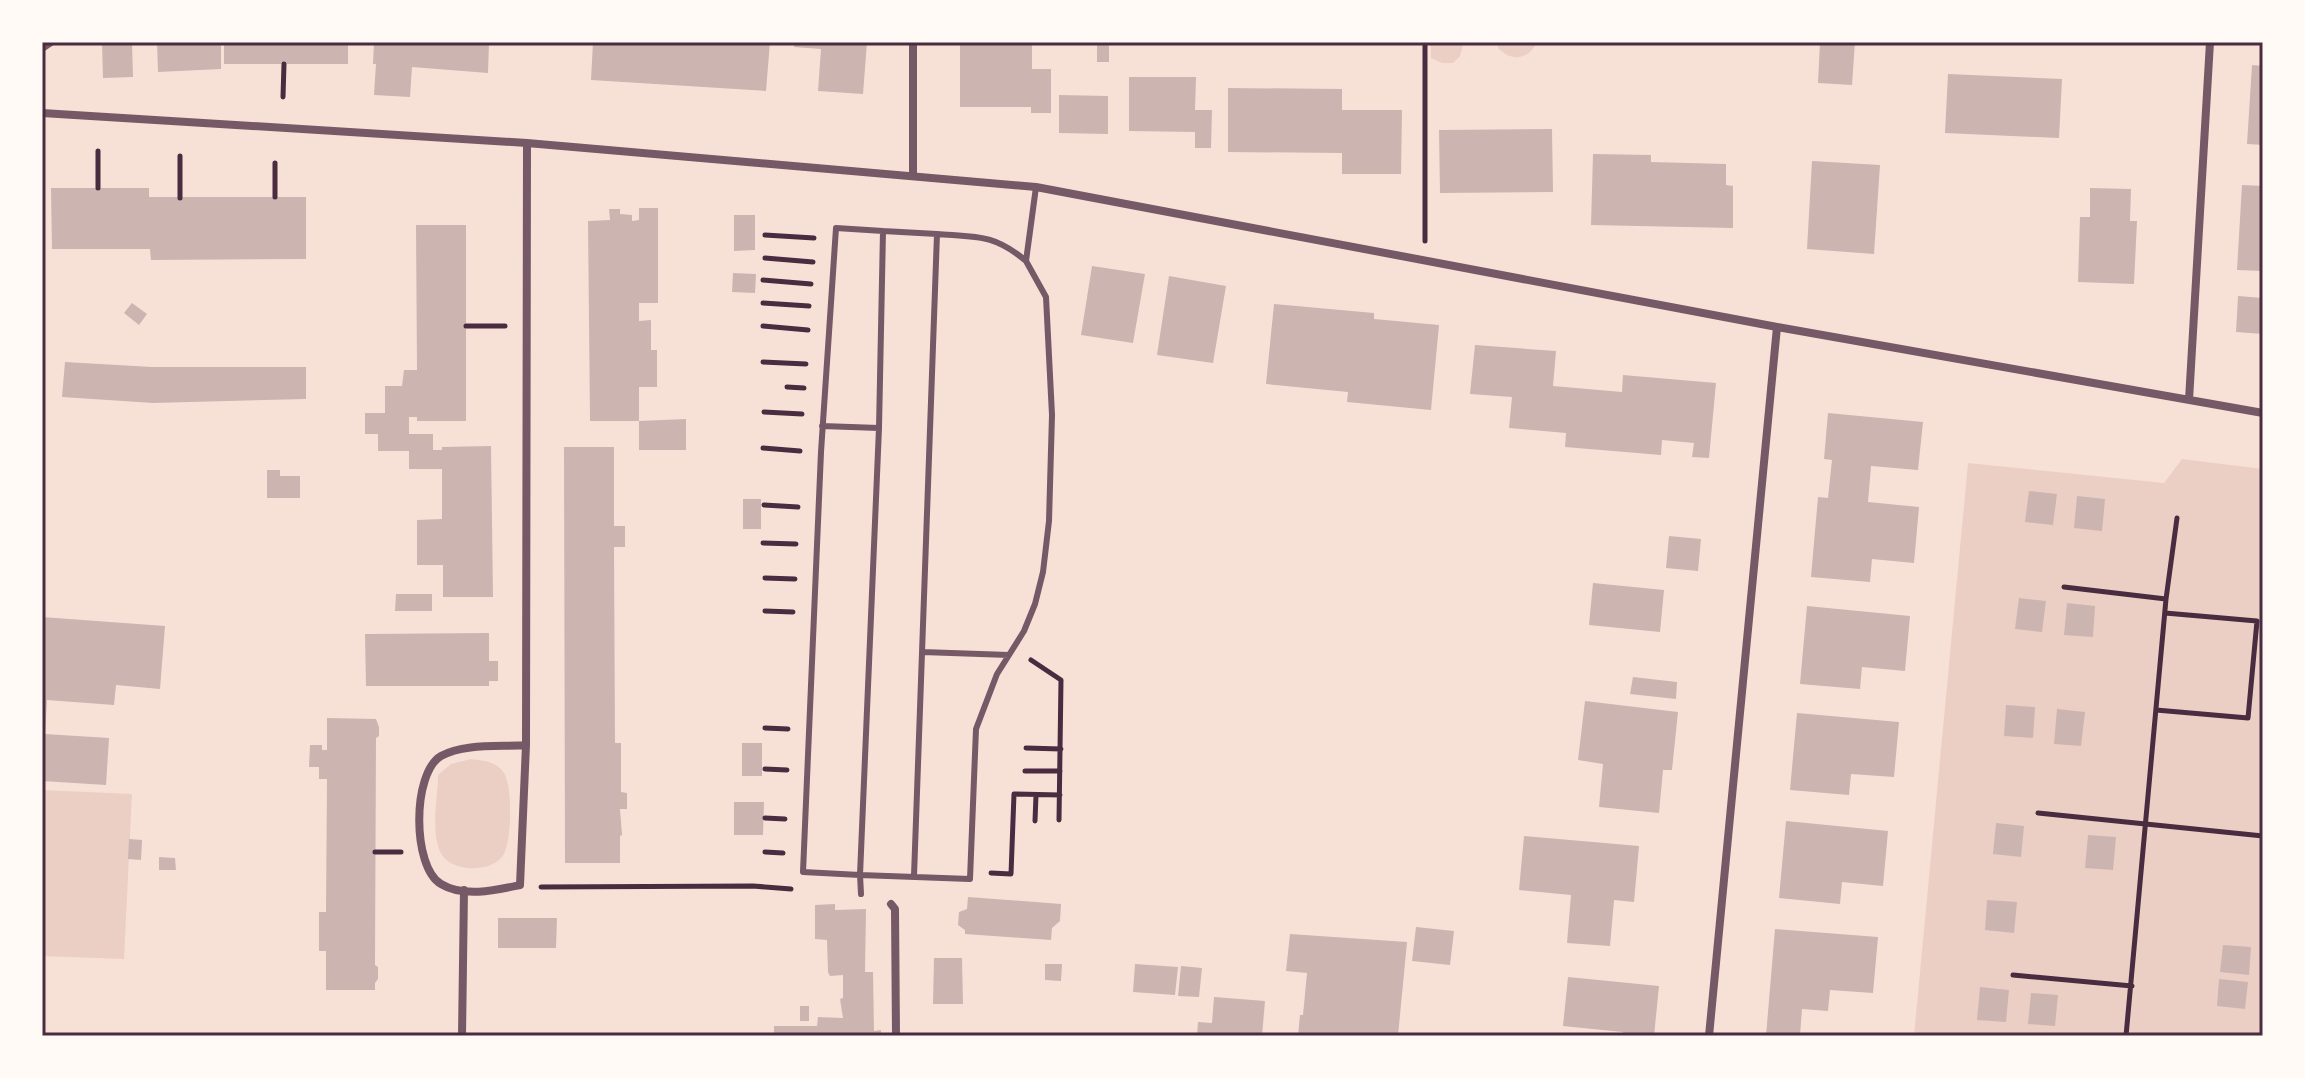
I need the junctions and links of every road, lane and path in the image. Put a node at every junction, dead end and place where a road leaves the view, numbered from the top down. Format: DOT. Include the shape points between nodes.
graph roads {
  1 [pos="51,42"];
  2 [pos="913,42"];
  3 [pos="1425,42"];
  4 [pos="2210,42"];
  5 [pos="42,48"];
  6 [pos="284,64"];
  7 [pos="283,97"];
  8 [pos="42,113"];
  9 [pos="527,143"];
  10 [pos="98,151"];
  11 [pos="180,156"];
  12 [pos="275,163"];
  13 [pos="913,176"];
  14 [pos="1036,187"];
  15 [pos="98,188"];
  16 [pos="275,197"];
  17 [pos="180,198"];
  18 [pos="1425,228"];
  19 [pos="883,231"];
  20 [pos="937,234"];
  21 [pos="765,235"];
  22 [pos="835,239"];
  23 [pos="765,258"];
  24 [pos="1026,261"];
  25 [pos="833,263"];
  26 [pos="763,280"];
  27 [pos="832,286"];
  28 [pos="763,303"];
  29 [pos="830,308"];
  30 [pos="466,326"];
  31 [pos="517,326"];
  32 [pos="763,326"];
  33 [pos="1777,327"];
  34 [pos="829,332"];
  35 [pos="763,362"];
  36 [pos="826,366"];
  37 [pos="2189,400"];
  38 [pos="764,412"];
  39 [pos="2263,413"];
  40 [pos="823,415"];
  41 [pos="822,426"];
  42 [pos="879,428"];
  43 [pos="763,448"];
  44 [pos="821,452"];
  45 [pos="764,505"];
  46 [pos="819,508"];
  47 [pos="2177,518"];
  48 [pos="763,543"];
  49 [pos="817,545"];
  50 [pos="765,578"];
  51 [pos="816,580"];
  52 [pos="2064,587"];
  53 [pos="2166,599"];
  54 [pos="2165,613"];
  55 [pos="1015,648"];
  56 [pos="922,652"];
  57 [pos="1009,655"];
  58 [pos="2156,710"];
  59 [pos="526,745"];
  60 [pos="1026,748"];
  61 [pos="1061,749"];
  62 [pos="1025,771"];
  63 [pos="1060,771"];
  64 [pos="1036,795"];
  65 [pos="1060,795"];
  66 [pos="2038,813"];
  67 [pos="1059,820"];
  68 [pos="1035,821"];
  69 [pos="2145,825"];
  70 [pos="2263,836"];
  71 [pos="375,852"];
  72 [pos="401,852"];
  73 [pos="970,872"];
  74 [pos="860,875"];
  75 [pos="914,876"];
  76 [pos="520,885"];
  77 [pos="464,890"];
  78 [pos="800,890"];
  79 [pos="861,894"];
  80 [pos="891,904"];
  81 [pos="2013,975"];
  82 [pos="2132,986"];
  83 [pos="462,1036"];
  84 [pos="896,1036"];
  85 [pos="1709,1036"];
  86 [pos="2126,1036"];
  1 -- 5 [label="street"];
  2 -- 13 [label="street"];
  3 -- 18 [label="path"];
  4 -- 37 [label="street"];
  6 -- 7 [label="path"];
  8 -- 9 [label="street"];
  9 -- 13 [label="street"];
  9 -- 59 [label="street"];
  10 -- 15 [label="path"];
  11 -- 17 [label="path"];
  12 -- 16 [label="path"];
  13 -- 14 [label="street"];
  14 -- 24 [label="lane"];
  14 -- 33 [label="street"];
  19 -- 20 [label="lane"];
  19 -- 22 [label="lane" via="836,228"];
  19 -- 42 [label="lane"];
  20 -- 24 [label="lane" via="992,239"];
  20 -- 56 [label="lane"];
  21 -- 22 [label="path"];
  22 -- 25 [label="lane"];
  23 -- 25 [label="path"];
  24 -- 55 [label="lane" via="1046,297 1052,415 1049,521 1035,604"];
  25 -- 27 [label="lane"];
  26 -- 27 [label="path"];
  27 -- 29 [label="lane"];
  28 -- 29 [label="path"];
  29 -- 34 [label="lane"];
  30 -- 31 [label="path"];
  32 -- 34 [label="path"];
  33 -- 37 [label="street"];
  33 -- 85 [label="street"];
  34 -- 36 [label="lane"];
  35 -- 36 [label="path"];
  36 -- 40 [label="lane"];
  37 -- 39 [label="street"];
  38 -- 40 [label="path"];
  40 -- 41 [label="lane"];
  41 -- 42 [label="lane"];
  41 -- 44 [label="lane"];
  42 -- 74 [label="lane"];
  43 -- 44 [label="path"];
  44 -- 46 [label="lane"];
  45 -- 46 [label="path"];
  46 -- 49 [label="lane"];
  47 -- 53 [label="path"];
  48 -- 49 [label="path"];
  49 -- 51 [label="lane"];
  50 -- 51 [label="path"];
  51 -- 74 [label="lane" via="803,872"];
  52 -- 53 [label="path"];
  53 -- 54 [label="path"];
  54 -- 58 [label="path"];
  54 -- 58 [label="path" via="2257,621 2248,718"];
  55 -- 57 [label="lane"];
  55 -- 61 [label="path" via="1061,680"];
  56 -- 57 [label="lane"];
  56 -- 75 [label="lane"];
  57 -- 73 [label="lane" via="976,729"];
  58 -- 69 [label="path"];
  59 -- 76 [label="street"];
  59 -- 77 [label="street" via="459,750 430,765 424,776 420,852 427,870 442,885"];
  60 -- 61 [label="path"];
  61 -- 63 [label="path"];
  62 -- 63 [label="path"];
  63 -- 65 [label="path"];
  64 -- 65 [label="path"];
  64 -- 68 [label="path"];
  64 -- 73 [label="path" via="1014,794 1011,874"];
  65 -- 67 [label="path"];
  66 -- 69 [label="path"];
  69 -- 70 [label="path"];
  69 -- 82 [label="path"];
  71 -- 72 [label="path"];
  73 -- 75 [label="lane" via="970,879"];
  74 -- 75 [label="lane"];
  74 -- 79 [label="lane"];
  76 -- 77 [label="street"];
  76 -- 78 [label="path"];
  77 -- 83 [label="street"];
  80 -- 84 [label="street"];
  81 -- 82 [label="path"];
  82 -- 86 [label="path"];
}
